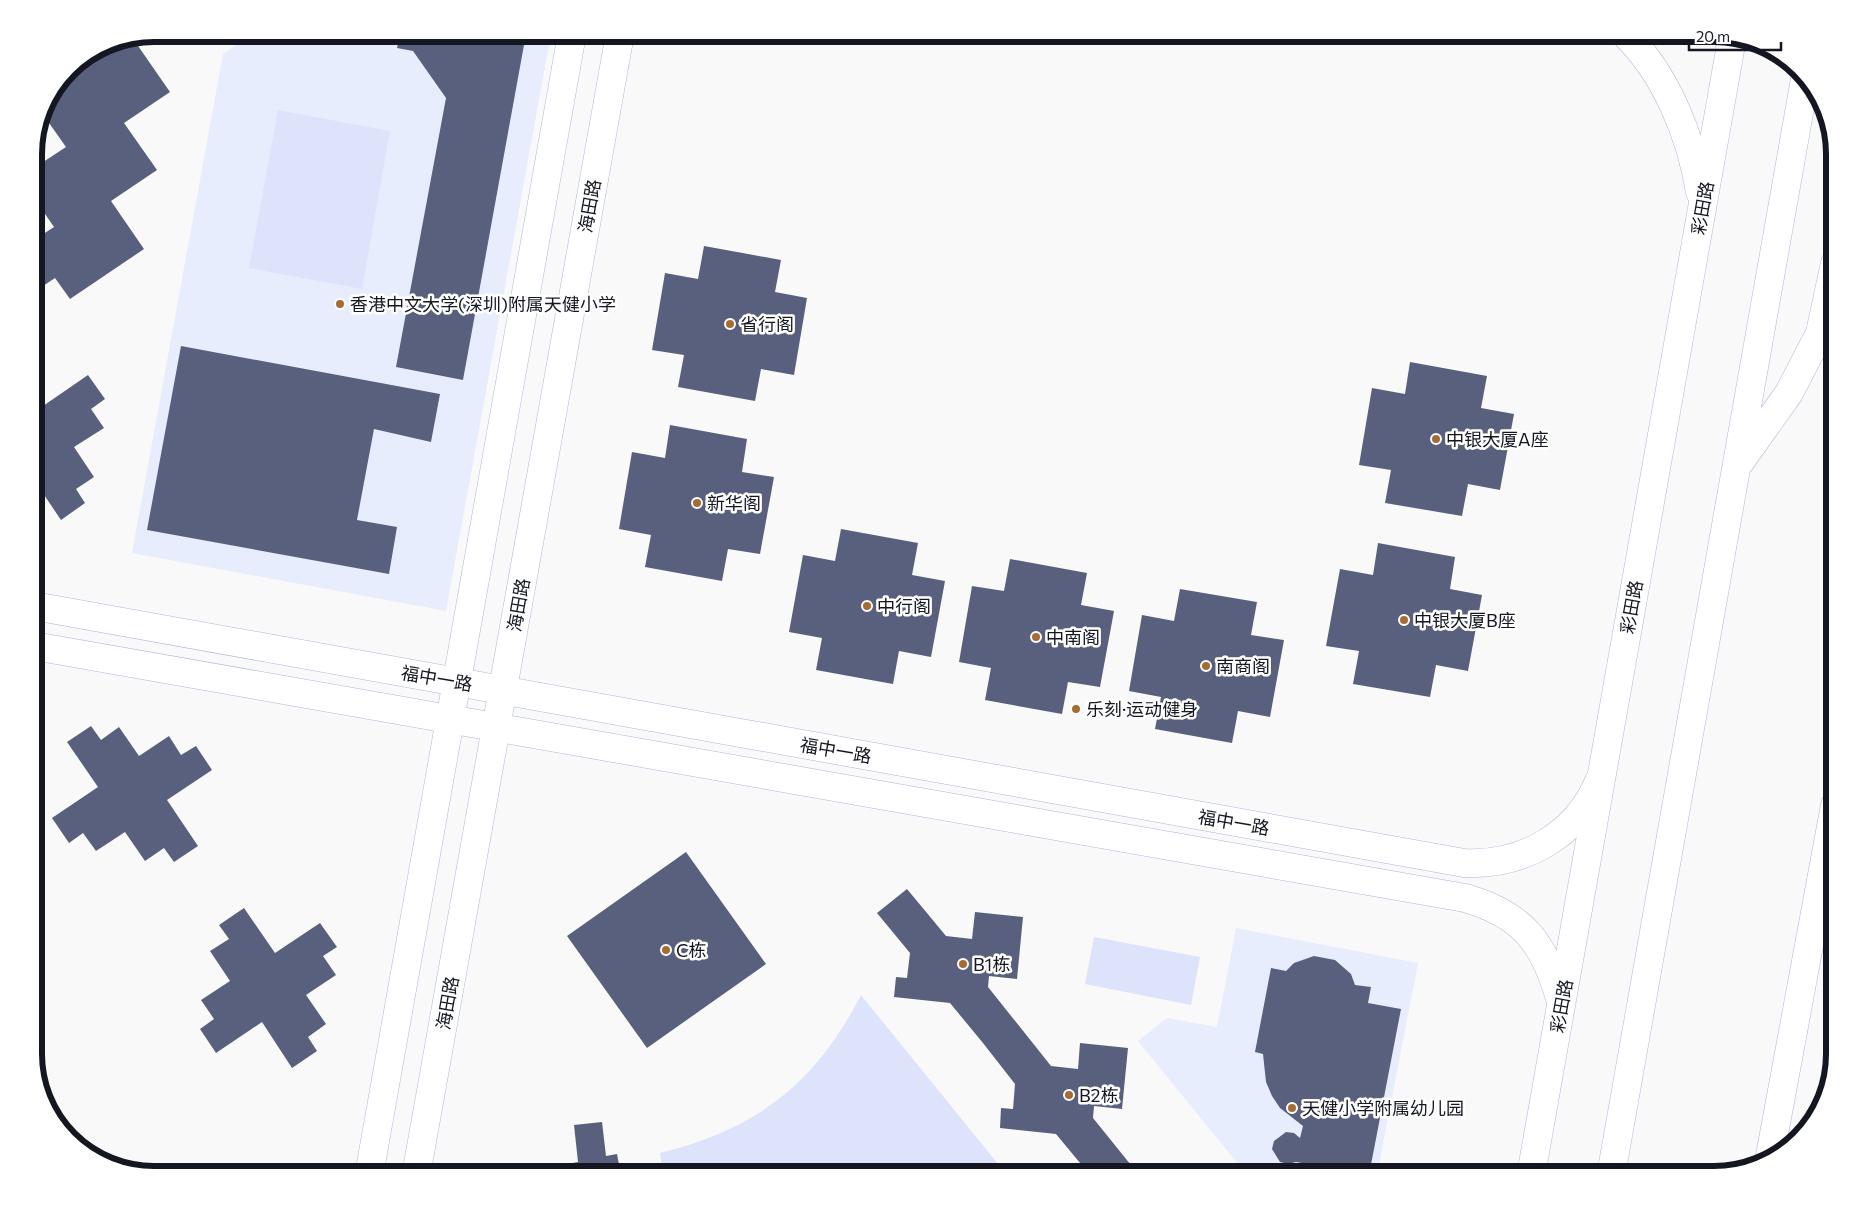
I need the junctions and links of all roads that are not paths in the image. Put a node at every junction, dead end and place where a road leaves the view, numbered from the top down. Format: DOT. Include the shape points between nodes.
graph roads {
  1 [pos="571,42"];
  2 [pos="619,42"];
  3 [pos="1632,42"];
  4 [pos="1731,44"];
  5 [pos="1804,87"];
  6 [pos="1702,207"];
  7 [pos="1826,305"];
  8 [pos="1736,467"];
  9 [pos="43,608"];
  10 [pos="43,648"];
  11 [pos="457,682"];
  12 [pos="503,690"];
  13 [pos="450,719"];
  14 [pos="496,727"];
  15 [pos="1602,774"];
  16 [pos="1826,853"];
  17 [pos="1443,859"];
  18 [pos="1437,893"];
  19 [pos="1562,1002"];
  20 [pos="1771,1151"];
  21 [pos="371,1166"];
  22 [pos="418,1166"];
  23 [pos="1533,1166"];
  24 [pos="1613,1166"];
  1 -- 11 [label="street"];
  2 -- 12 [label="street, 海田路"];
  3 -- 6 [label="street" via="1653,67 1669,97 1690,150"];
  4 -- 6 [label="street, 彩田路"];
  5 -- 8 [label="street"];
  6 -- 15 [label="street, 彩田路"];
  7 -- 8 [label="street" via="1820,333 1790,393"];
  8 -- 24 [label="street"];
  9 -- 11 [label="street, 福中一路"];
  10 -- 13 [label="street, 福中一路"];
  11 -- 12 [label="street, 福中一路"];
  11 -- 13 [label="street"];
  12 -- 14 [label="street, 海田路"];
  12 -- 17 [label="street, 福中一路"];
  13 -- 14 [label="street, 福中一路"];
  13 -- 21 [label="street"];
  14 -- 18 [label="street, 福中一路"];
  14 -- 22 [label="street, 海田路"];
  15 -- 17 [label="street, 福中一路" via="1590,798 1570,825 1538,848 1516,858 1489,863"];
  15 -- 19 [label="street, 彩田路"];
  16 -- 20 [label="street"];
  17 -- 18 [label="street"];
  18 -- 19 [label="street, 福中一路" via="1489,905 1521,926 1540,948 1553,972"];
  19 -- 23 [label="street, 彩田路"];
}
